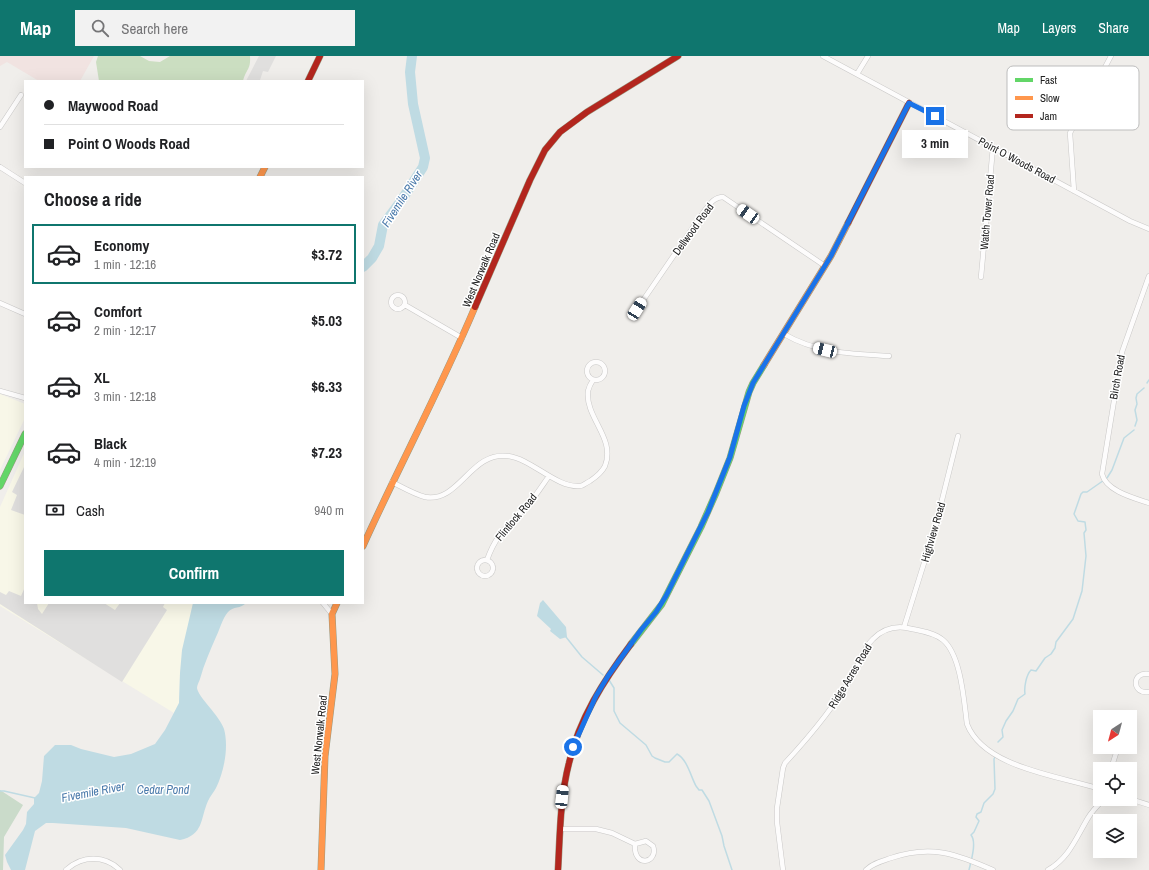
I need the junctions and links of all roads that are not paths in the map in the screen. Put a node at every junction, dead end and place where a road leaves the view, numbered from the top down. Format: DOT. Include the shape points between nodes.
graph roads {
  1 [pos="320,56"];
  2 [pos="678,56"];
  3 [pos="823,56"];
  4 [pos="868,56"];
  5 [pos="1111,56"];
  6 [pos="1106,66"];
  7 [pos="858,74"];
  8 [pos="308,80"];
  9 [pos="21,95"];
  10 [pos="909,103"];
  11 [pos="0,127"];
  12 [pos="1072,130"];
  13 [pos="993,147"];
  14 [pos="0,167"];
  15 [pos="24,182"];
  16 [pos="1074,191"];
  17 [pos="1149,229"];
  18 [pos="825,266"];
  19 [pos="1149,276"];
  20 [pos="981,277"];
  21 [pos="0,303"];
  22 [pos="405,304"];
  23 [pos="637,309"];
  24 [pos="24,314"];
  25 [pos="784,334"];
  26 [pos="462,338"];
  27 [pos="889,356"];
  28 [pos="593,380"];
  29 [pos="0,391"];
  30 [pos="24,398"];
  31 [pos="24,436"];
  32 [pos="958,436"];
  33 [pos="549,476"];
  34 [pos="392,482"];
  35 [pos="0,486"];
  36 [pos="1149,503"];
  37 [pos="364,544"];
  38 [pos="487,560"];
  39 [pos="324,604"];
  40 [pos="337,604"];
  41 [pos="332,614"];
  42 [pos="904,627"];
  43 [pos="1149,674"];
  44 [pos="1149,692"];
  45 [pos="1093,787"];
  46 [pos="1137,801"];
  47 [pos="1149,805"];
  48 [pos="1098,806"];
  49 [pos="561,829"];
  50 [pos="635,844"];
  51 [pos="66,870"];
  52 [pos="120,870"];
  53 [pos="321,870"];
  54 [pos="558,870"];
  55 [pos="783,870"];
  56 [pos="866,870"];
  57 [pos="993,870"];
  58 [pos="1048,870"];
  1 -- 8 [label="street"];
  2 -- 26 [label="street, West Norwalk Road" via="587,112 554,138 532,176"];
  3 -- 7 [label="street, Point O Woods Road"];
  4 -- 7 [label="street"];
  5 -- 6 [label="street"];
  7 -- 10 [label="street, Point O Woods Road"];
  9 -- 11 [label="street"];
  10 -- 13 [label="street, Point O Woods Road"];
  10 -- 18 [label="street"];
  12 -- 16 [label="street"];
  13 -- 16 [label="street, Point O Woods Road"];
  13 -- 20 [label="street, Watch Tower Road"];
  14 -- 15 [label="street"];
  16 -- 17 [label="street, Point O Woods Road"];
  18 -- 23 [label="street, Dellwood Road" via="720,197 714,199 695,223"];
  18 -- 25 [label="street"];
  19 -- 36 [label="street, Birch Road" via="1122,352 1102,467 1104,480 1113,488"];
  21 -- 24 [label="street"];
  22 -- 26 [label="street"];
  25 -- 27 [label="street" via="793,340 825,350"];
  25 -- 49 [label="street" via="748,393 722,480 666,596 608,676 586,716 573,747 564,787"];
  26 -- 34 [label="street, West Norwalk Road"];
  28 -- 33 [label="street" via="588,390 589,403 605,438 607,455 604,466 597,477 581,486 566,484"];
  29 -- 30 [label="street"];
  31 -- 35 [label="street"];
  32 -- 42 [label="street, Highview Road" via="935,528"];
  33 -- 34 [label="street" via="522,460 494,456 480,463 449,492 439,497 425,497"];
  33 -- 38 [label="street, Flintlock Road" via="527,506 501,532"];
  34 -- 37 [label="street, West Norwalk Road"];
  39 -- 41 [label="street"];
  40 -- 41 [label="street, West Norwalk Road"];
  41 -- 53 [label="street, West Norwalk Road" via="335,674 325,756"];
  42 -- 45 [label="street, Ridge Acres Road" via="935,636 946,643 952,652 957,664 967,724 970,732 980,743 1004,760 1025,769"];
  42 -- 55 [label="street, Ridge Acres Road" via="886,630 872,639 854,673 818,727 785,763 777,808"];
  43 -- 44 [label="street" via="1139,676 1136,684 1141,692"];
  46 -- 47 [label="street"];
  48 -- 58 [label="street" via="1067,854"];
  49 -- 50 [label="street" via="596,829 612,833"];
  49 -- 54 [label="street"];
  50 -- 50 [label="street" via="642,841 650,843 654,849 650,860 644,861 637,857 634,853"];
  51 -- 52 [label="street" via="81,860 98,858"];
  56 -- 57 [label="street" via="871,865 900,855 930,851 971,861"];
}
